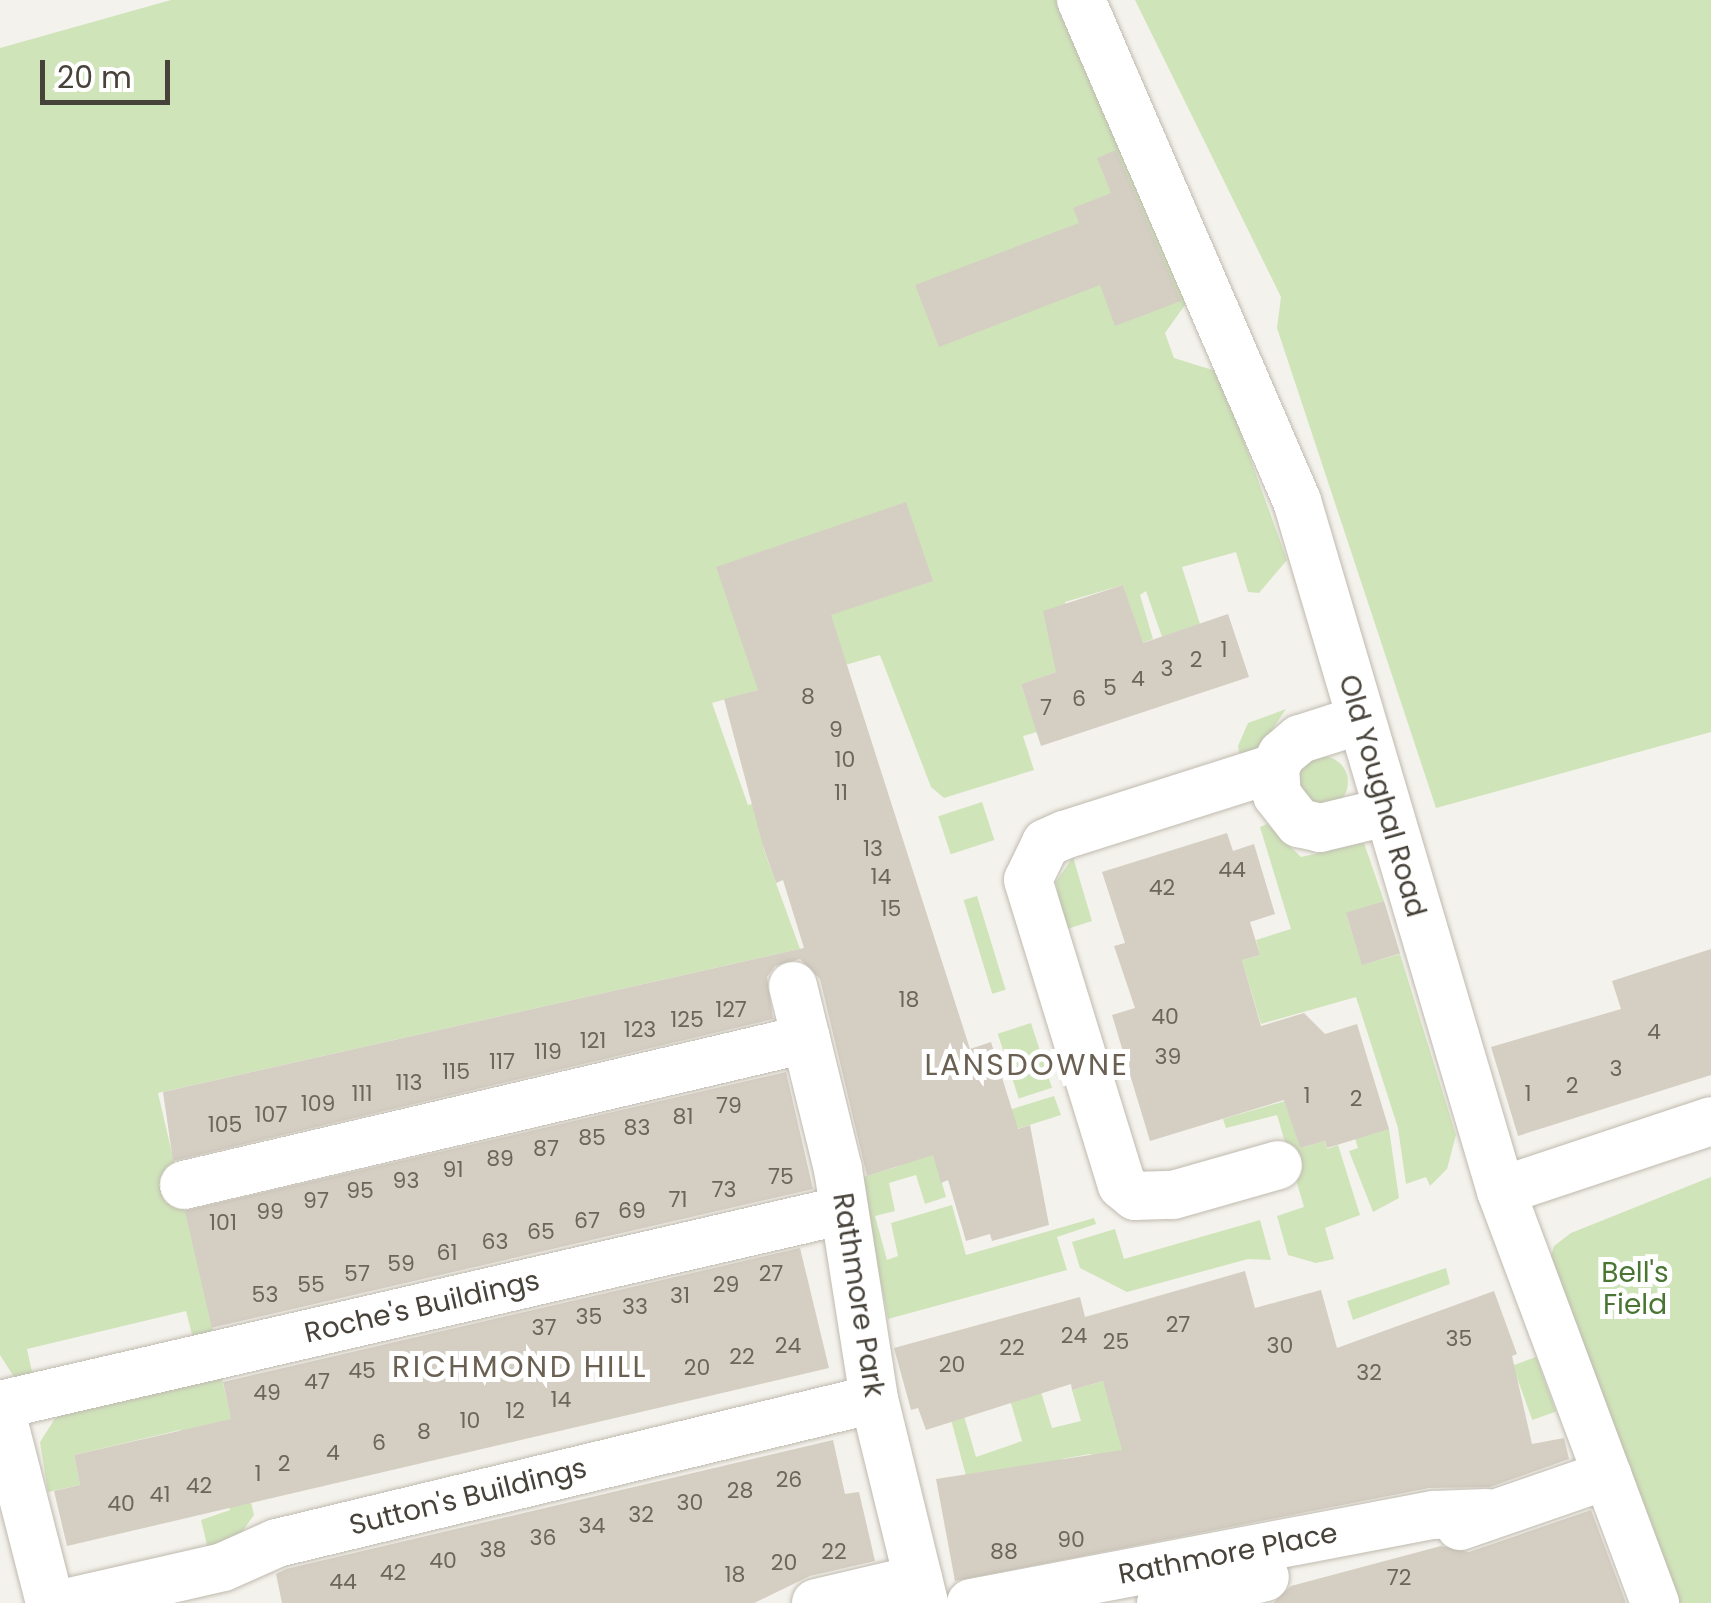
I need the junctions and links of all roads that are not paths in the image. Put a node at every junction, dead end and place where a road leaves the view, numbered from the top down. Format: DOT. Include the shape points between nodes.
graph roads {
  1 [pos="1081,0"];
  2 [pos="1360,720"];
  3 [pos="1275,768"];
  4 [pos="1386,812"];
  5 [pos="794,986"];
  6 [pos="806,1039"];
  7 [pos="1711,1121"];
  8 [pos="1278,1164"];
  9 [pos="184,1185"];
  10 [pos="1501,1191"];
  11 [pos="844,1210"];
  12 [pos="874,1399"];
  13 [pos="0,1406"];
  14 [pos="1608,1475"];
  15 [pos="12,1504"];
  16 [pos="1486,1513"];
  17 [pos="922,1591"];
  18 [pos="50,1603"];
  19 [pos="66,1603"];
  20 [pos="816,1603"];
  21 [pos="971,1603"];
  22 [pos="1161,1603"];
  23 [pos="1655,1603"];
  1 -- 2 [label="street, Old Youghal Road" via="1271,432"];
  2 -- 3 [label="street" via="1300,739"];
  2 -- 4 [label="street, Old Youghal Road"];
  3 -- 4 [label="street" via="1277,795 1299,824 1320,828"];
  3 -- 8 [label="street" via="1064,835 1046,844 1028,880 1122,1185 1135,1196 1174,1195"];
  4 -- 10 [label="street, Old Youghal Road"];
  5 -- 6 [label="street, Rathmore Park"];
  6 -- 9 [label="street"];
  6 -- 11 [label="street, Rathmore Park"];
  7 -- 10 [label="street"];
  10 -- 14 [label="street, Old Youghal Road"];
  11 -- 12 [label="street, Rathmore Park"];
  11 -- 13 [label="street, Roche's Buildings"];
  12 -- 17 [label="street, Rathmore Park"];
  12 -- 19 [label="street, Sutton's Buildings" via="277,1543 223,1567"];
  13 -- 15 [label="street"];
  14 -- 16 [label="street"];
  14 -- 23 [label="street, Old Youghal Road"];
  15 -- 18 [label="street"];
  16 -- 21 [label="street, Rathmore Place" via="1434,1515"];
  16 -- 22 [label="street" via="1439,1533"];
  17 -- 20 [label="street"];
}
